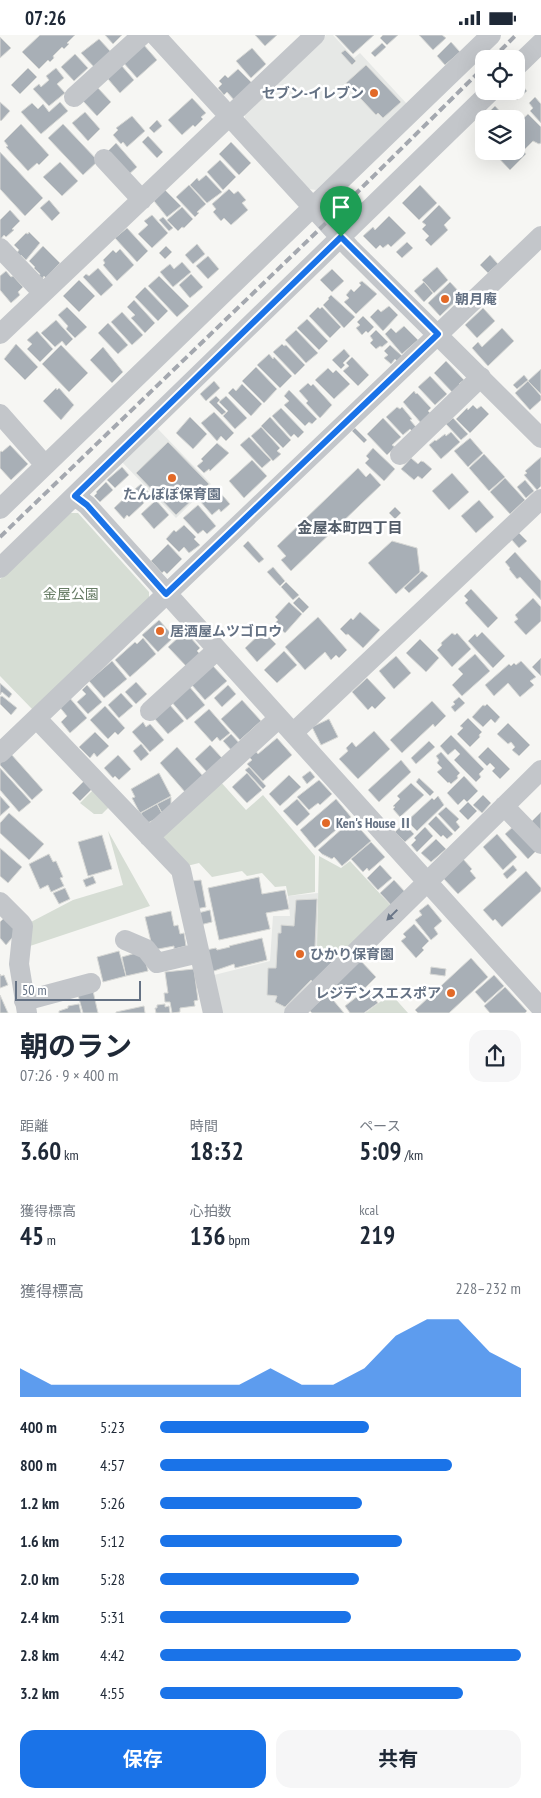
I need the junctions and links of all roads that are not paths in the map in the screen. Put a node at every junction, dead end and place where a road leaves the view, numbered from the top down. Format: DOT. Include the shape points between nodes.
graph roads {
  1 [pos="142,35"];
  2 [pos="155,35"];
  3 [pos="315,35"];
  4 [pos="491,35"];
  5 [pos="541,43"];
  6 [pos="525,58"];
  7 [pos="74,97"];
  8 [pos="482,100"];
  9 [pos="229,117"];
  10 [pos="104,159"];
  11 [pos="142,200"];
  12 [pos="312,207"];
  13 [pos="541,236"];
  14 [pos="341,237"];
  15 [pos="0,248"];
  16 [pos="43,293"];
  17 [pos="0,334"];
  18 [pos="438,334"];
  19 [pos="481,377"];
  20 [pos="0,414"];
  21 [pos="541,438"];
  22 [pos="400,455"];
  23 [pos="45,465"];
  24 [pos="75,496"];
  25 [pos="541,499"];
  26 [pos="0,509"];
  27 [pos="0,568"];
  28 [pos="166,594"];
  29 [pos="216,650"];
  30 [pos="150,711"];
  31 [pos="279,718"];
  32 [pos="37,719"];
  33 [pos="293,733"];
  34 [pos="0,753"];
  35 [pos="541,770"];
  36 [pos="504,806"];
  37 [pos="149,837"];
  38 [pos="541,844"];
  39 [pos="426,881"];
  40 [pos="0,902"];
  41 [pos="125,940"];
  42 [pos="199,953"];
  43 [pos="91,983"];
  44 [pos="25,1007"];
  45 [pos="541,1008"];
  46 [pos="212,1013"];
  47 [pos="294,1013"];
  1 -- 7 [label="street"];
  2 -- 9 [label="street"];
  3 -- 9 [label="street"];
  4 -- 12 [label="street"];
  5 -- 6 [label="street"];
  8 -- 14 [label="street"];
  9 -- 11 [label="street"];
  9 -- 12 [label="street"];
  10 -- 11 [label="street"];
  11 -- 16 [label="street"];
  12 -- 14 [label="street"];
  12 -- 23 [label="street"];
  13 -- 18 [label="street"];
  14 -- 18 [label="street"];
  14 -- 24 [label="street"];
  15 -- 16 [label="street"];
  16 -- 17 [label="street"];
  18 -- 19 [label="street"];
  18 -- 28 [label="street"];
  19 -- 21 [label="street"];
  19 -- 22 [label="street"];
  20 -- 23 [label="street"];
  23 -- 26 [label="street"];
  24 -- 27 [label="street"];
  24 -- 28 [label="street" via="87,505"];
  25 -- 33 [label="street"];
  28 -- 29 [label="street"];
  28 -- 32 [label="street"];
  29 -- 30 [label="street"];
  29 -- 31 [label="street"];
  31 -- 33 [label="street"];
  31 -- 37 [label="street"];
  32 -- 34 [label="street"];
  32 -- 37 [label="street"];
  33 -- 39 [label="street"];
  35 -- 36 [label="street"];
  36 -- 38 [label="street"];
  36 -- 39 [label="street"];
  37 -- 42 [label="street" via="181,870"];
  39 -- 45 [label="street"];
  39 -- 47 [label="street, one-way"];
  40 -- 44 [label="street" via="23,926 19,964"];
  41 -- 42 [label="street" via="144,948 157,963"];
  42 -- 46 [label="street"];
  43 -- 44 [label="street"];
}
